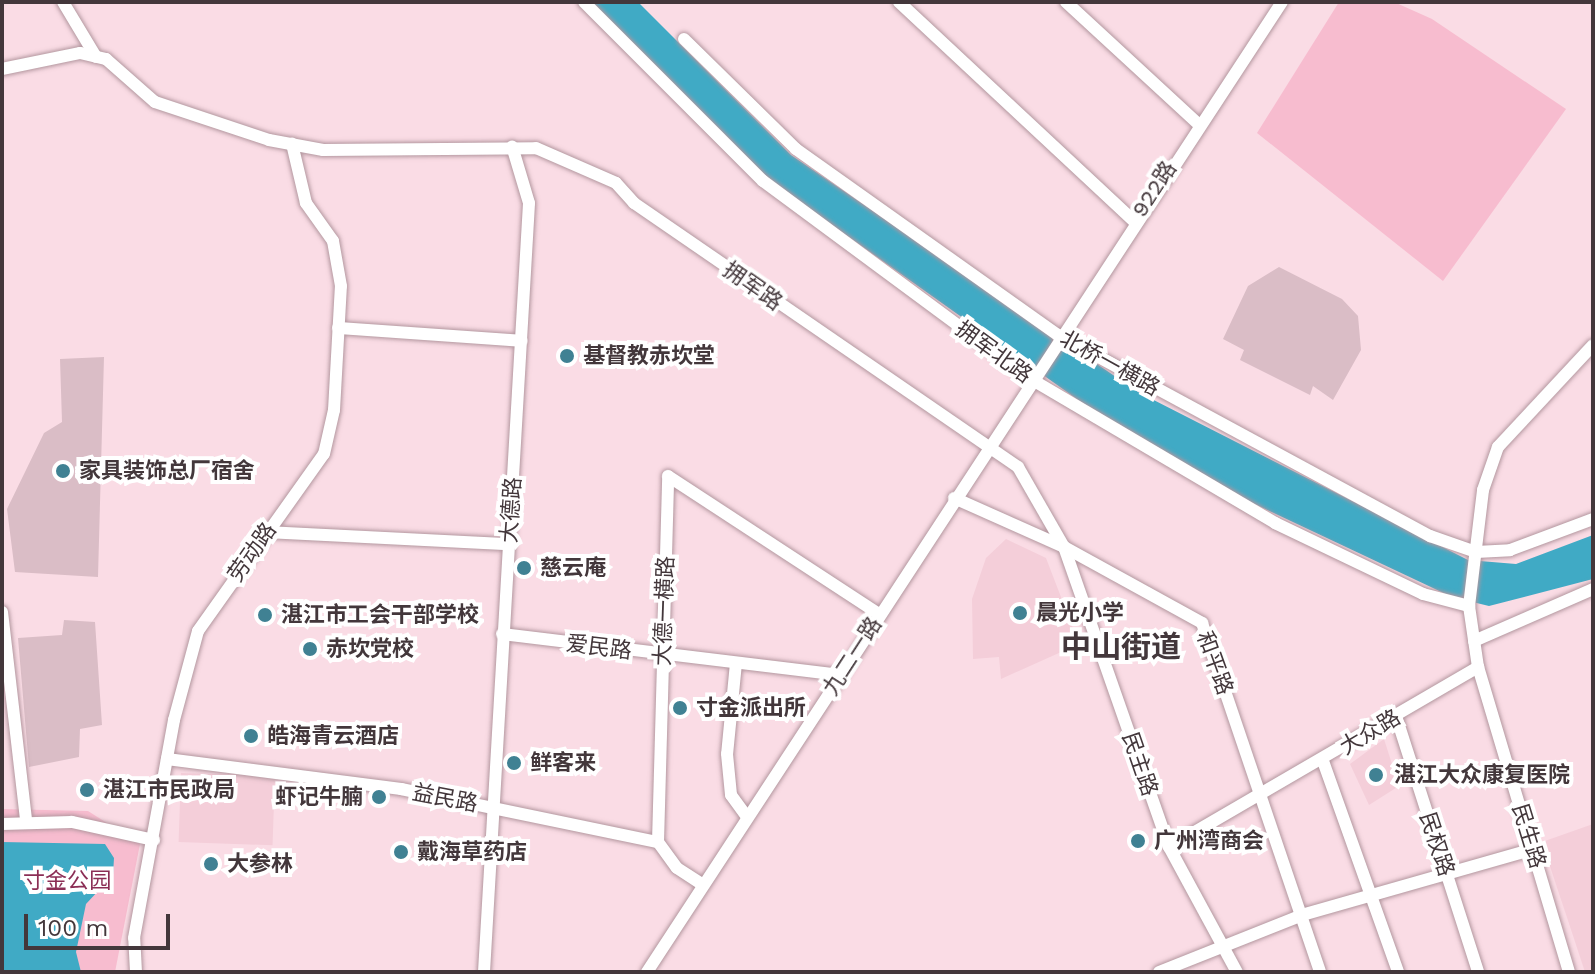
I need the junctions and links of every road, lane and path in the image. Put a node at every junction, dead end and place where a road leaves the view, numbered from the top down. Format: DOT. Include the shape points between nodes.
graph roads {
  1 [pos="63,2"];
  2 [pos="584,2"];
  3 [pos="899,2"];
  4 [pos="1066,2"];
  5 [pos="1282,2"];
  6 [pos="684,39"];
  7 [pos="96,57"];
  8 [pos="2,69"];
  9 [pos="1197,123"];
  10 [pos="292,144"];
  11 [pos="512,146"];
  12 [pos="1133,220"];
  13 [pos="338,328"];
  14 [pos="1058,335"];
  15 [pos="522,341"];
  16 [pos="1593,345"];
  17 [pos="1029,378"];
  18 [pos="986,449"];
  19 [pos="954,498"];
  20 [pos="1593,519"];
  21 [pos="267,532"];
  22 [pos="508,544"];
  23 [pos="1064,547"];
  24 [pos="1476,552"];
  25 [pos="1593,589"];
  26 [pos="1469,606"];
  27 [pos="2,612"];
  28 [pos="879,614"];
  29 [pos="502,634"];
  30 [pos="1474,641"];
  31 [pos="663,655"];
  32 [pos="735,663"];
  33 [pos="1478,667"];
  34 [pos="839,675"];
  35 [pos="1396,716"];
  36 [pos="167,759"];
  37 [pos="1323,761"];
  38 [pos="1262,798"];
  39 [pos="495,808"];
  40 [pos="747,817"];
  41 [pos="26,819"];
  42 [pos="2,824"];
  43 [pos="154,840"];
  44 [pos="658,842"];
  45 [pos="1169,847"];
  46 [pos="1533,849"];
  47 [pos="1446,872"];
  48 [pos="703,885"];
  49 [pos="1371,896"];
  50 [pos="1302,915"];
  51 [pos="1221,944"];
  52 [pos="136,972"];
  53 [pos="484,972"];
  54 [pos="647,972"];
  55 [pos="1159,972"];
  56 [pos="1237,972"];
  57 [pos="1320,972"];
  58 [pos="1398,972"];
  59 [pos="1478,972"];
  60 [pos="1569,972"];
  1 -- 7 [label="street"];
  2 -- 17 [label="street, 拥军北路" via="763,181"];
  3 -- 12 [label="street"];
  4 -- 9 [label="street"];
  5 -- 9 [label="street, 922路"];
  6 -- 14 [label="street, 北桥一横路" via="796,149"];
  7 -- 8 [label="street" via="59,52"];
  7 -- 10 [label="street" via="155,102"];
  9 -- 12 [label="street, 922路"];
  10 -- 11 [label="street" via="379,151"];
  10 -- 13 [label="street, 劳动路" via="306,203 333,241"];
  11 -- 15 [label="street, 大德路" via="529,203"];
  11 -- 18 [label="street, 拥军路" via="616,183 634,203"];
  12 -- 14 [label="street, 922路"];
  13 -- 15 [label="street"];
  13 -- 21 [label="street, 劳动路" via="324,454"];
  14 -- 17 [label="street, 922路"];
  14 -- 24 [label="street, 北桥一横路" via="1430,536"];
  15 -- 22 [label="street, 大德路"];
  16 -- 24 [label="street, 民生路" via="1498,447 1483,490"];
  17 -- 18 [label="street, 九二一路"];
  17 -- 26 [label="street, 拥军北路" via="1275,523 1423,594"];
  18 -- 19 [label="street, 九二一路"];
  18 -- 23 [label="street" via="1018,467"];
  19 -- 23 [label="street, 和平路"];
  19 -- 28 [label="street, 九二一路"];
  20 -- 24 [label="street, 北桥一横路" via="1538,545"];
  21 -- 22 [label="street"];
  21 -- 36 [label="street, 劳动路" via="198,631"];
  22 -- 29 [label="street, 大德路"];
  23 -- 38 [label="street, 和平路" via="1202,623"];
  23 -- 45 [label="street, 民主路"];
  24 -- 26 [label="street, 民生路"];
  25 -- 30 [label="street"];
  26 -- 30 [label="street, 民生路"];
  27 -- 41 [label="street"];
  28 -- 31 [label="street, 大德一横路" via="668,476"];
  28 -- 34 [label="street, 九二一路"];
  29 -- 31 [label="street, 爱民路"];
  29 -- 39 [label="street, 大德路"];
  30 -- 33 [label="street, 民生路"];
  31 -- 32 [label="street, 爱民路"];
  31 -- 44 [label="street, 大德一横路"];
  32 -- 34 [label="street, 爱民路"];
  32 -- 40 [label="street" via="727,754 731,795"];
  33 -- 35 [label="street, 大众路"];
  33 -- 46 [label="street, 民生路"];
  34 -- 40 [label="street, 九二一路"];
  35 -- 37 [label="street, 大众路"];
  35 -- 47 [label="street, 民权路"];
  36 -- 39 [label="street, 益民路"];
  36 -- 43 [label="street, 劳动路"];
  37 -- 38 [label="street, 大众路"];
  37 -- 49 [label="street"];
  38 -- 45 [label="street, 大众路"];
  38 -- 50 [label="street, 和平路"];
  39 -- 44 [label="street, 益民路"];
  39 -- 53 [label="street, 大德路"];
  40 -- 48 [label="street, 九二一路"];
  41 -- 42 [label="street"];
  41 -- 43 [label="street"];
  43 -- 52 [label="street, 劳动路" via="134,938"];
  44 -- 48 [label="street"];
  45 -- 51 [label="street, 民主路"];
  46 -- 47 [label="street"];
  46 -- 60 [label="street, 民生路"];
  47 -- 49 [label="street"];
  47 -- 59 [label="street, 民权路"];
  48 -- 54 [label="street, 九二一路"];
  49 -- 50 [label="street"];
  49 -- 58 [label="street"];
  50 -- 51 [label="street"];
  50 -- 57 [label="street, 和平路"];
  51 -- 55 [label="street"];
  51 -- 56 [label="street, 民主路"];
}
